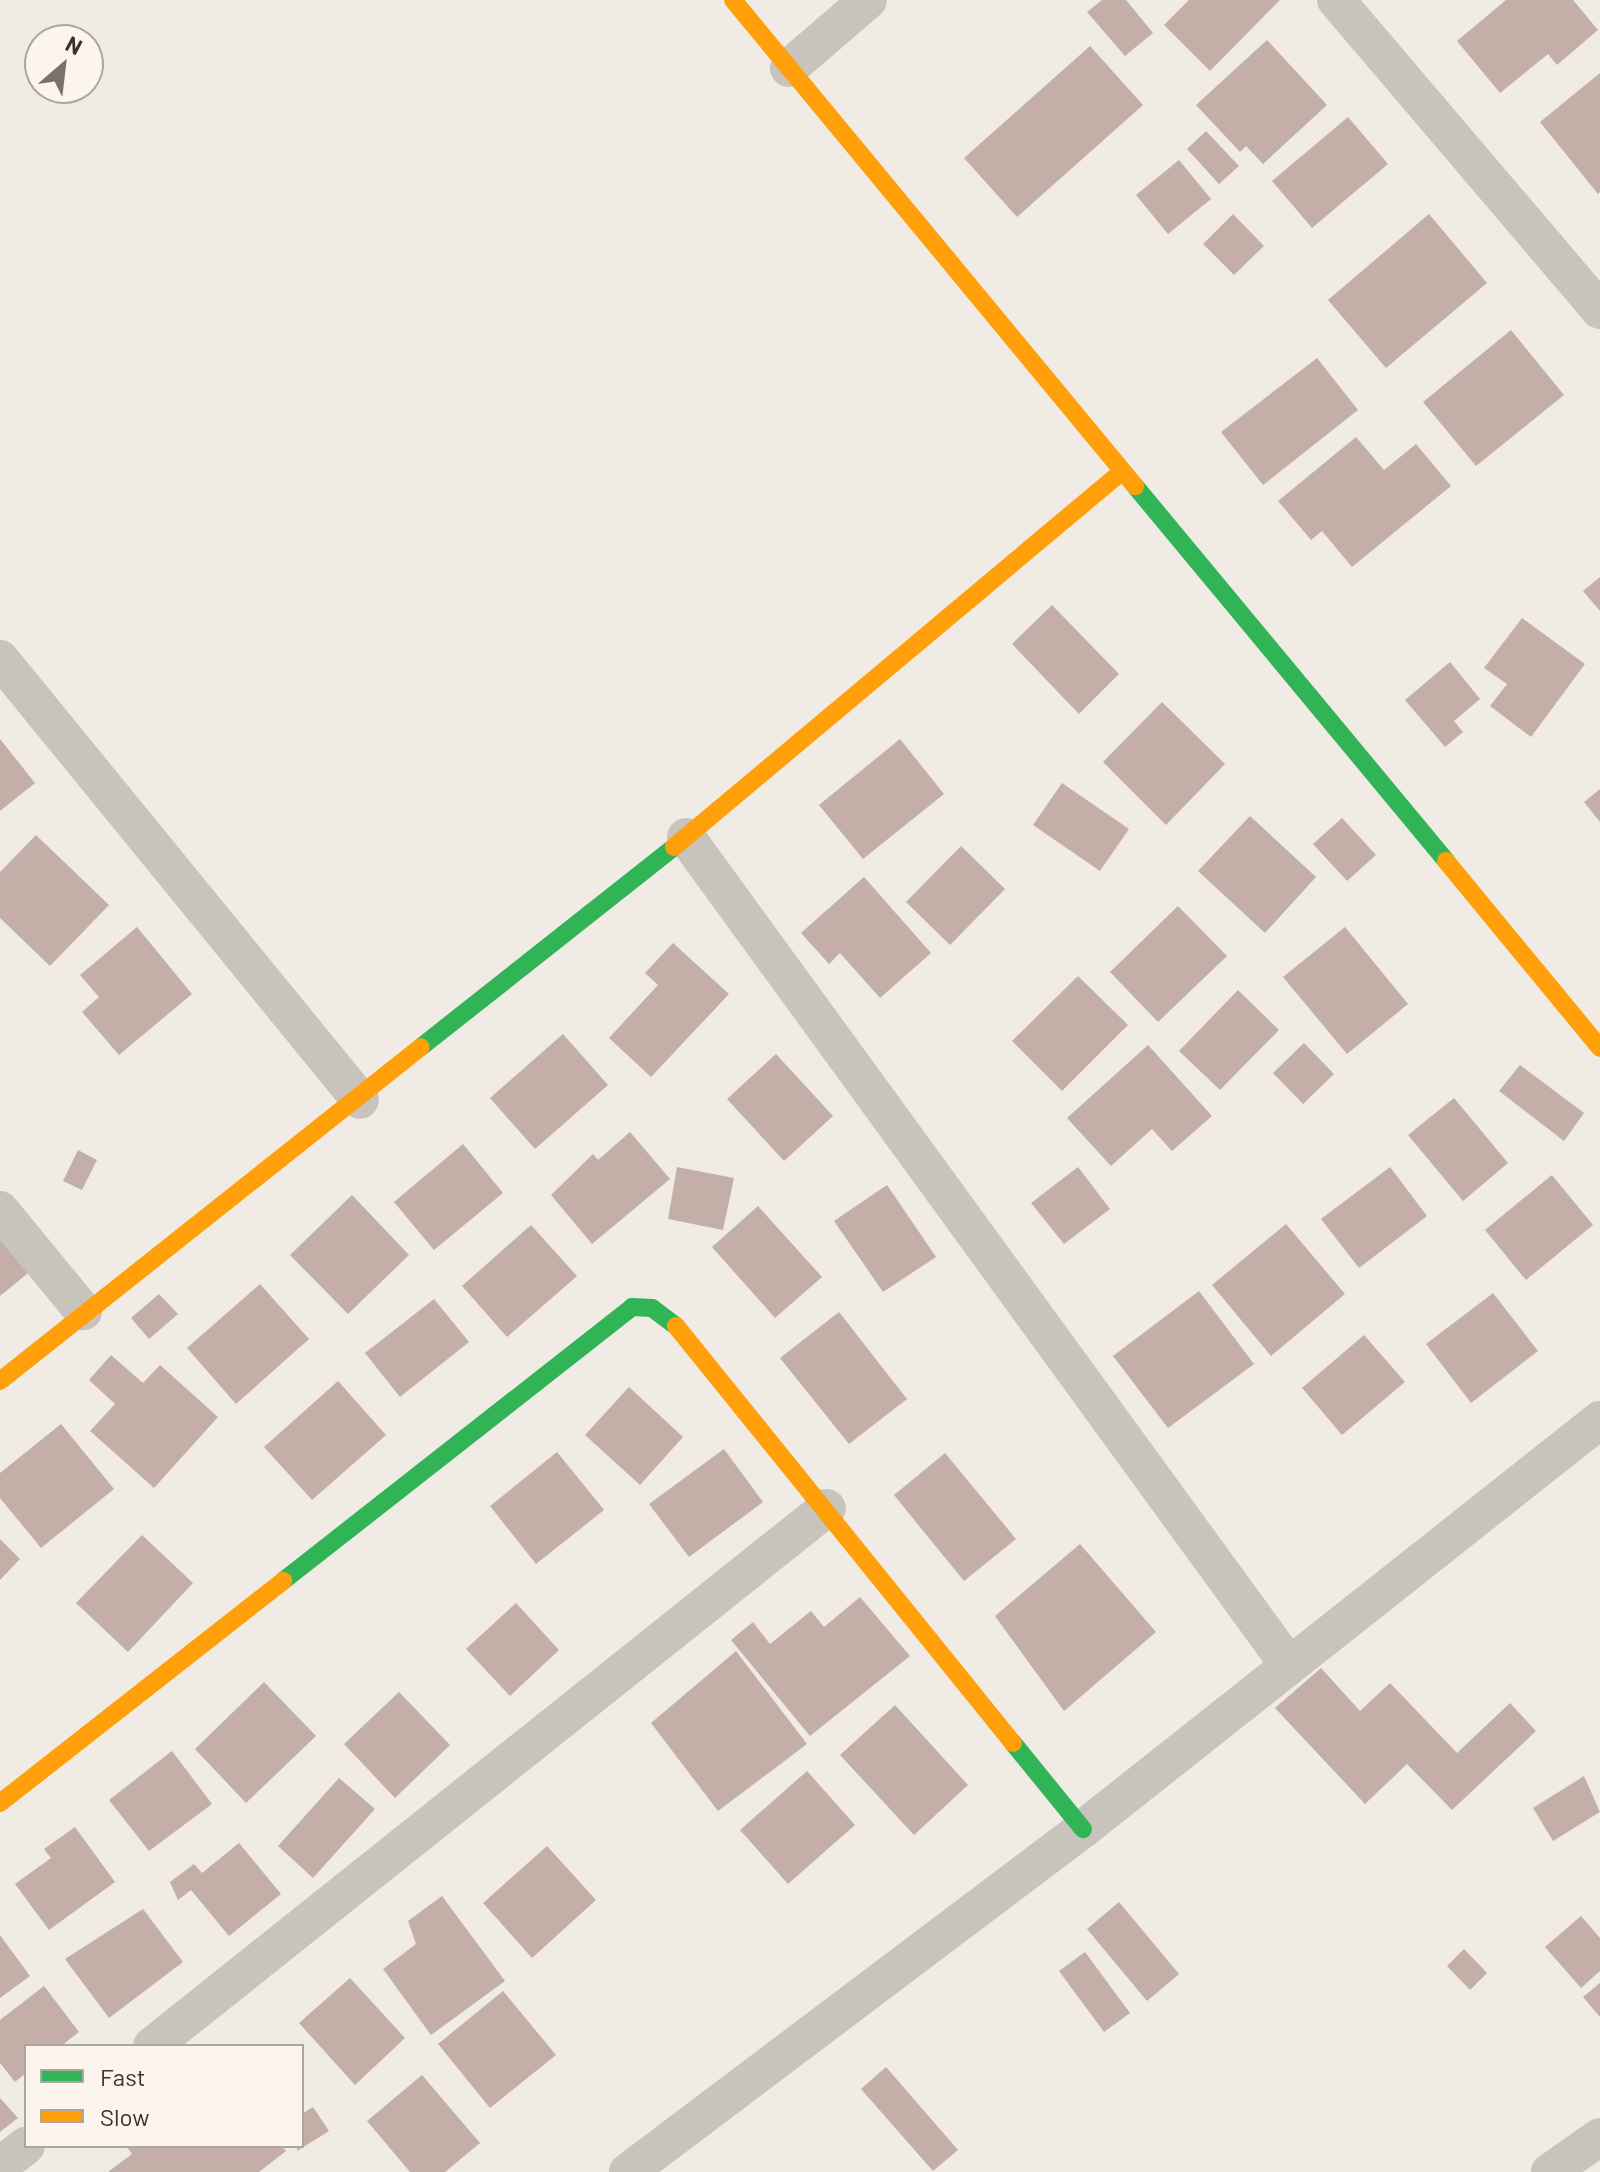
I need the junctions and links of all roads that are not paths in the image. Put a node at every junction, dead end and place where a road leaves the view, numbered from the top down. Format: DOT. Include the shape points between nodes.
graph roads {
  1 [pos="733,0"];
  2 [pos="868,0"];
  3 [pos="1336,0"];
  4 [pos="789,68"];
  5 [pos="1600,310"];
  6 [pos="1119,474"];
  7 [pos="0,659"];
  8 [pos="686,837"];
  9 [pos="1600,1048"];
  10 [pos="360,1100"];
  11 [pos="0,1210"];
  12 [pos="83,1311"];
  13 [pos="0,1381"];
  14 [pos="1600,1420"];
  15 [pos="827,1508"];
  16 [pos="1288,1664"];
  17 [pos="0,1803"];
  18 [pos="1083,1829"];
  19 [pos="155,2044"];
  20 [pos="1600,2137"];
  21 [pos="24,2148"];
  22 [pos="0,2166"];
  23 [pos="628,2172"];
  24 [pos="1550,2172"];
  1 -- 4 [label="street"];
  2 -- 4 [label="street"];
  3 -- 5 [label="street"];
  4 -- 6 [label="street"];
  6 -- 8 [label="street"];
  6 -- 9 [label="street"];
  7 -- 10 [label="street"];
  8 -- 10 [label="street"];
  8 -- 16 [label="street"];
  10 -- 12 [label="street"];
  11 -- 12 [label="street"];
  12 -- 13 [label="street"];
  14 -- 16 [label="street"];
  15 -- 17 [label="street" via="674,1324 652,1308 632,1307"];
  15 -- 18 [label="street"];
  15 -- 19 [label="street"];
  16 -- 18 [label="street"];
  18 -- 23 [label="street"];
  20 -- 24 [label="street"];
  21 -- 22 [label="street"];
}
